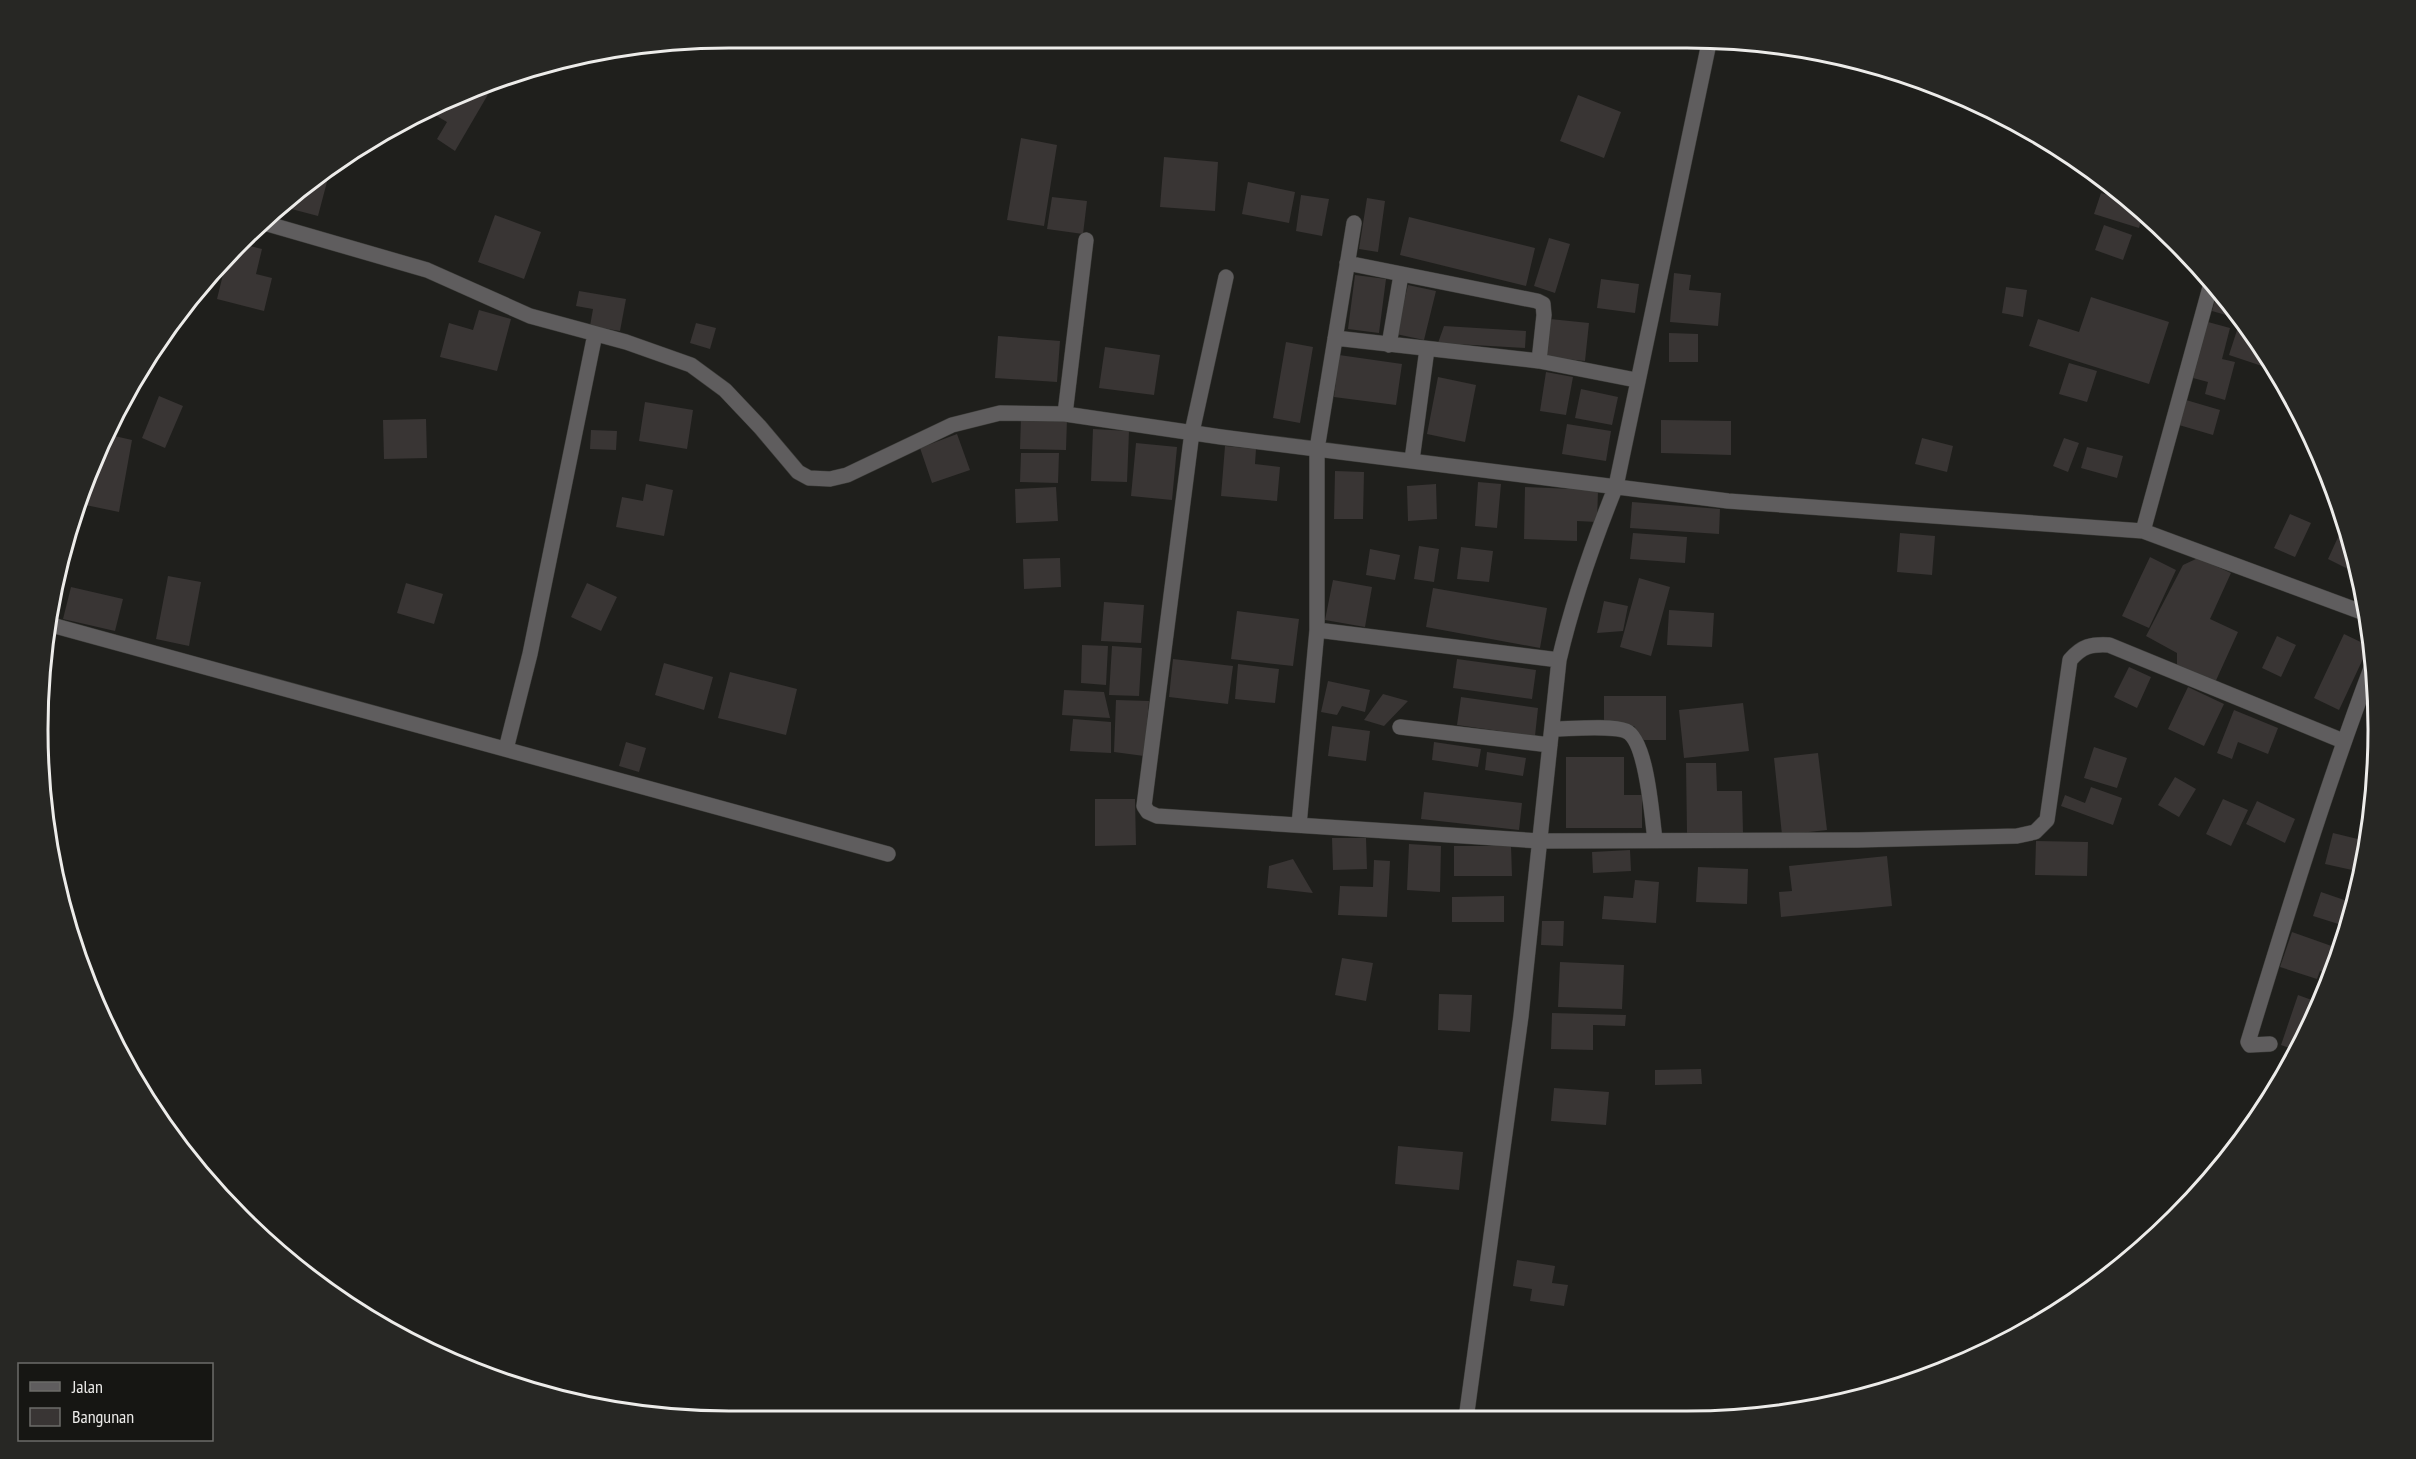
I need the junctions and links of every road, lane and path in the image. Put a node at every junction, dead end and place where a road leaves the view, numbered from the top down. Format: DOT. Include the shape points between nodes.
graph roads {
  1 [pos="1708,48"];
  2 [pos="1354,223"];
  3 [pos="272,225"];
  4 [pos="1086,240"];
  5 [pos="1347,263"];
  6 [pos="1401,275"];
  7 [pos="1226,277"];
  8 [pos="2209,292"];
  9 [pos="595,334"];
  10 [pos="1335,338"];
  11 [pos="1389,345"];
  12 [pos="1427,350"];
  13 [pos="1539,361"];
  14 [pos="1636,380"];
  15 [pos="1065,414"];
  16 [pos="1192,432"];
  17 [pos="1317,449"];
  18 [pos="1412,460"];
  19 [pos="1616,486"];
  20 [pos="2143,531"];
  21 [pos="2357,611"];
  22 [pos="56,626"];
  23 [pos="1317,630"];
  24 [pos="1559,660"];
  25 [pos="2366,680"];
  26 [pos="1400,727"];
  27 [pos="1552,729"];
  28 [pos="2343,741"];
  29 [pos="1550,745"];
  30 [pos="506,749"];
  31 [pos="1299,825"];
  32 [pos="1540,840"];
  33 [pos="1655,840"];
  34 [pos="888,854"];
  35 [pos="2270,1044"];
  36 [pos="1467,1411"];
  1 -- 14 [label="street"];
  2 -- 5 [label="street"];
  3 -- 9 [label="street" via="428,270 530,316"];
  4 -- 15 [label="street"];
  5 -- 6 [label="street"];
  5 -- 10 [label="street"];
  6 -- 11 [label="street"];
  6 -- 13 [label="street" via="1543,304"];
  7 -- 16 [label="street"];
  8 -- 20 [label="street"];
  9 -- 15 [label="street" via="691,365 725,390 798,472 809,478 847,475 952,425 1000,412"];
  9 -- 30 [label="street" via="530,654"];
  10 -- 11 [label="street"];
  10 -- 17 [label="street"];
  11 -- 12 [label="street"];
  12 -- 13 [label="street"];
  12 -- 18 [label="street"];
  13 -- 14 [label="street"];
  14 -- 19 [label="street"];
  15 -- 16 [label="street"];
  16 -- 17 [label="street"];
  16 -- 31 [label="street" via="1144,806 1157,816"];
  17 -- 18 [label="street"];
  17 -- 23 [label="street"];
  18 -- 19 [label="street"];
  19 -- 20 [label="street" via="1728,501"];
  19 -- 24 [label="street" via="1571,610"];
  20 -- 21 [label="street"];
  22 -- 30 [label="street"];
  23 -- 24 [label="street"];
  23 -- 31 [label="street"];
  24 -- 27 [label="street"];
  25 -- 28 [label="street"];
  26 -- 29 [label="street"];
  27 -- 29 [label="street"];
  27 -- 33 [label="street" via="1613,729 1632,736 1647,779"];
  28 -- 33 [label="street" via="2109,645 2090,644 2070,660 2046,820 2035,832 2017,836 1858,840"];
  28 -- 35 [label="street" via="2248,1042"];
  29 -- 32 [label="street"];
  30 -- 34 [label="street"];
  31 -- 32 [label="street"];
  32 -- 33 [label="street"];
  32 -- 36 [label="street" via="1521,1016"];
}
